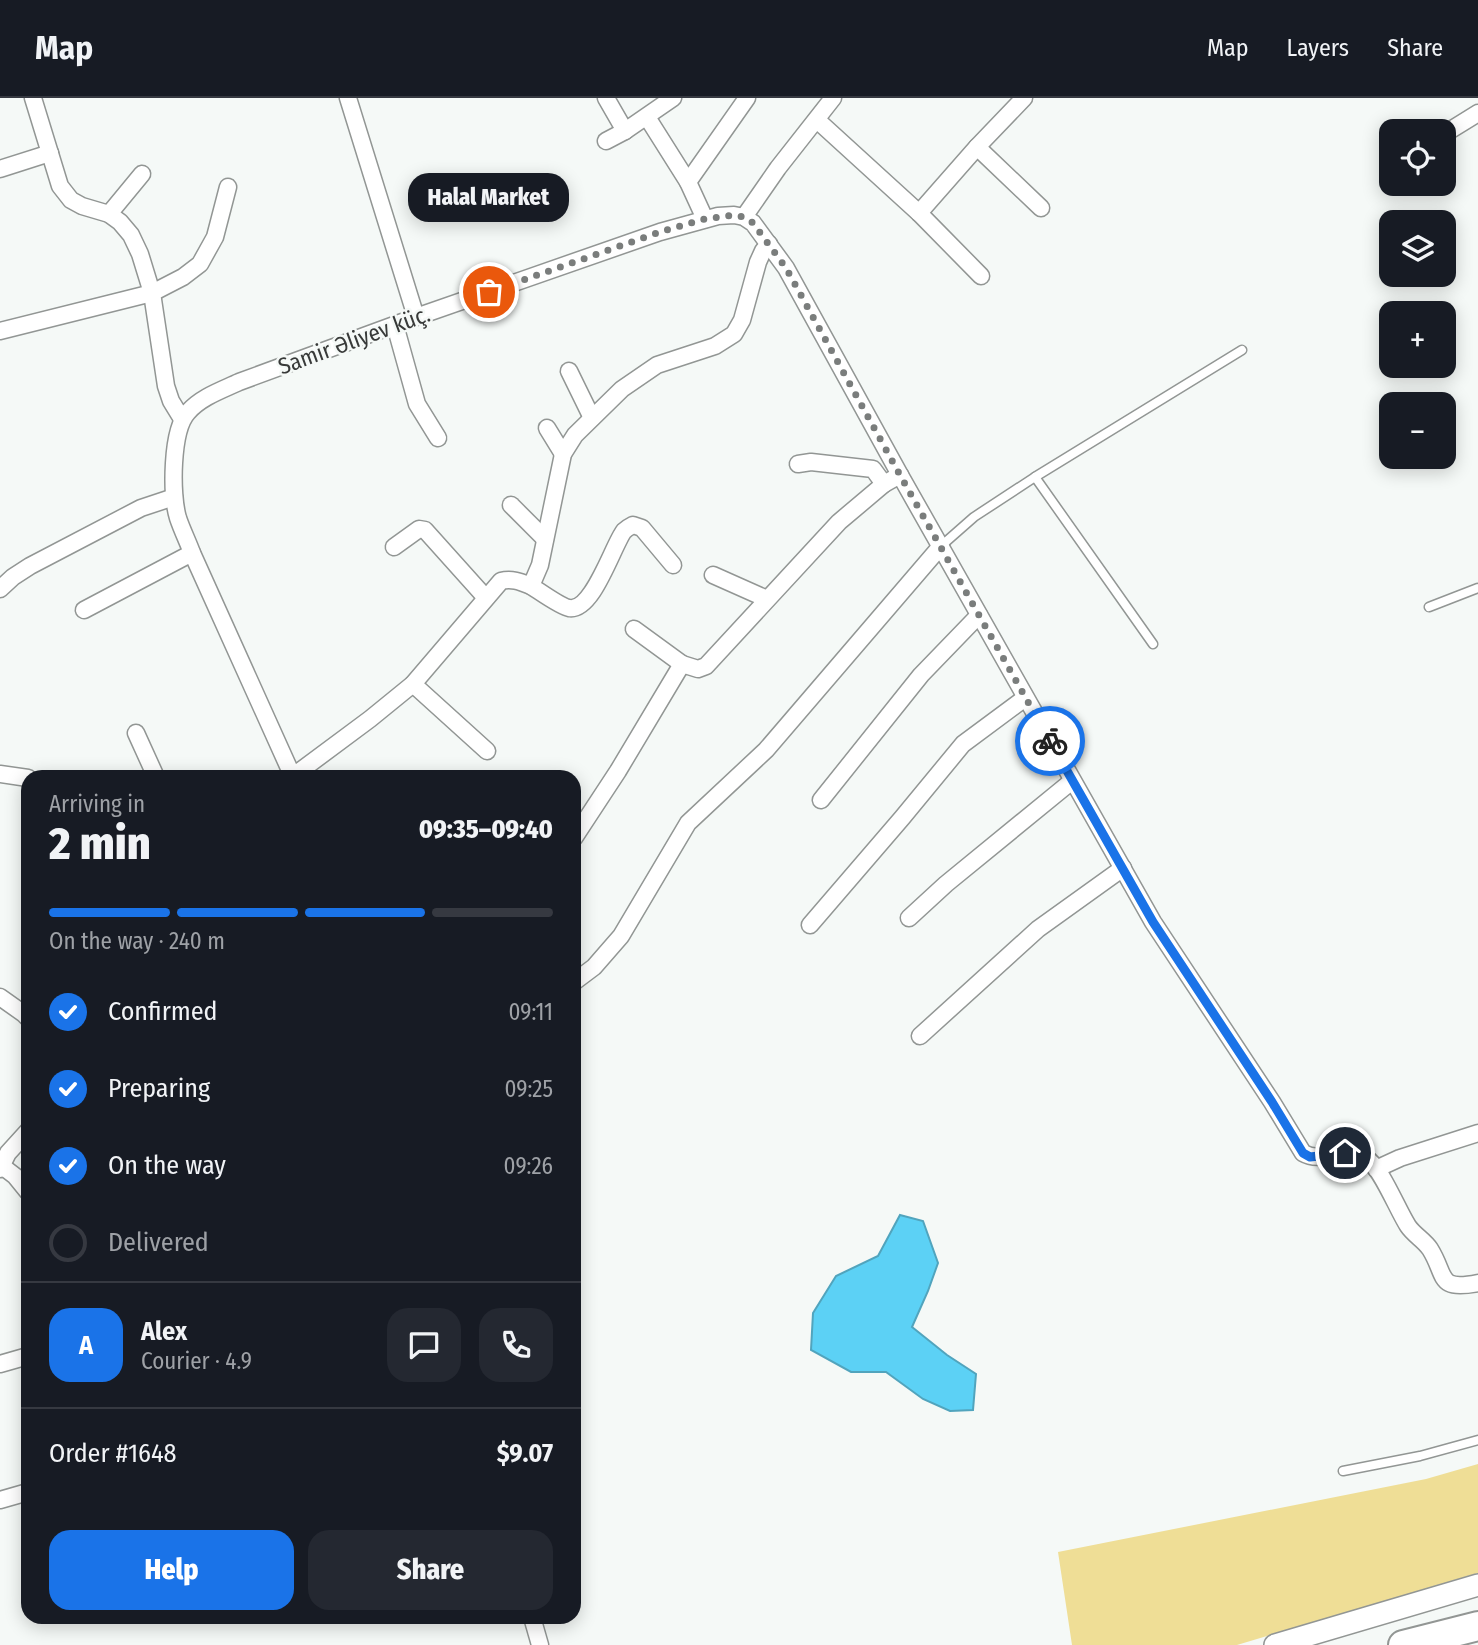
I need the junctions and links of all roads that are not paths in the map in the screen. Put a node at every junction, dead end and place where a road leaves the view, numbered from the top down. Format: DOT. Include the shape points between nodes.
graph roads {
  1 [pos="33,98"];
  2 [pos="606,98"];
  3 [pos="673,98"];
  4 [pos="747,98"];
  5 [pos="833,98"];
  6 [pos="1024,98"];
  7 [pos="354,101"];
  8 [pos="1478,113"];
  9 [pos="647,117"];
  10 [pos="817,120"];
  11 [pos="1456,127"];
  12 [pos="625,131"];
  13 [pos="606,141"];
  14 [pos="977,147"];
  15 [pos="50,153"];
  16 [pos="0,169"];
  17 [pos="142,174"];
  18 [pos="688,182"];
  19 [pos="228,187"];
  20 [pos="1041,208"];
  21 [pos="919,213"];
  22 [pos="109,214"];
  23 [pos="744,217"];
  24 [pos="705,219"];
  25 [pos="769,244"];
  26 [pos="981,276"];
  27 [pos="152,293"];
  28 [pos="416,317"];
  29 [pos="395,325"];
  30 [pos="0,331"];
  31 [pos="1242,350"];
  32 [pos="569,371"];
  33 [pos="592,418"];
  34 [pos="182,419"];
  35 [pos="547,428"];
  36 [pos="438,438"];
  37 [pos="563,454"];
  38 [pos="798,464"];
  39 [pos="900,475"];
  40 [pos="1035,477"];
  41 [pos="884,484"];
  42 [pos="174,497"];
  43 [pos="511,505"];
  44 [pos="545,539"];
  45 [pos="941,546"];
  46 [pos="394,547"];
  47 [pos="192,553"];
  48 [pos="673,565"];
  49 [pos="713,575"];
  50 [pos="531,586"];
  51 [pos="1478,588"];
  52 [pos="0,589"];
  53 [pos="486,598"];
  54 [pos="767,598"];
  55 [pos="1429,607"];
  56 [pos="83,610"];
  57 [pos="979,615"];
  58 [pos="634,629"];
  59 [pos="1153,644"];
  60 [pos="682,664"];
  61 [pos="413,684"];
  62 [pos="1025,698"];
  63 [pos="136,733"];
  64 [pos="486,751"];
  65 [pos="153,770"];
  66 [pos="290,770"];
  67 [pos="302,770"];
  68 [pos="0,774"];
  69 [pos="21,777"];
  70 [pos="1072,781"];
  71 [pos="821,800"];
  72 [pos="581,827"];
  73 [pos="1122,868"];
  74 [pos="909,918"];
  75 [pos="810,925"];
  76 [pos="581,977"];
  77 [pos="0,997"];
  78 [pos="21,1012"];
  79 [pos="920,1036"];
  80 [pos="1478,1133"];
  81 [pos="21,1139"];
  82 [pos="1,1167"];
  83 [pos="1376,1169"];
  84 [pos="21,1183"];
  85 [pos="1478,1283"];
  86 [pos="21,1358"];
  87 [pos="0,1364"];
  88 [pos="1478,1440"];
  89 [pos="1343,1471"];
  90 [pos="21,1494"];
  91 [pos="0,1500"];
  92 [pos="1478,1585"];
  93 [pos="534,1624"];
  94 [pos="1478,1626"];
  95 [pos="540,1645"];
  96 [pos="1275,1645"];
  97 [pos="1403,1645"];
  1 -- 15 [label="street"];
  2 -- 12 [label="street"];
  3 -- 9 [label="street"];
  4 -- 18 [label="street"];
  5 -- 10 [label="street"];
  6 -- 14 [label="street"];
  7 -- 28 [label="street"];
  8 -- 11 [label="street"];
  9 -- 12 [label="street"];
  9 -- 18 [label="street"];
  10 -- 21 [label="street"];
  10 -- 23 [label="street"];
  12 -- 13 [label="street"];
  14 -- 20 [label="street"];
  14 -- 21 [label="street"];
  15 -- 16 [label="street"];
  15 -- 22 [label="street" via="71,200"];
  17 -- 22 [label="street"];
  18 -- 24 [label="street"];
  19 -- 27 [label="street" via="215,237 200,264"];
  21 -- 26 [label="street"];
  22 -- 27 [label="street" via="131,235"];
  23 -- 24 [label="street, Samir Əliyev küç."];
  23 -- 25 [label="street"];
  24 -- 28 [label="street, Samir Əliyev küç."];
  25 -- 33 [label="street" via="758,262 734,334 715,346 657,365 622,389"];
  25 -- 39 [label="street"];
  27 -- 30 [label="street"];
  27 -- 34 [label="street" via="166,386"];
  28 -- 29 [label="street, Samir Əliyev küç."];
  29 -- 34 [label="street, Samir Əliyev küç." via="239,382 201,401"];
  29 -- 36 [label="street" via="416,404"];
  31 -- 40 [label="lane"];
  32 -- 33 [label="street"];
  33 -- 37 [label="street"];
  34 -- 42 [label="street"];
  35 -- 37 [label="street"];
  37 -- 44 [label="street"];
  38 -- 41 [label="street" via="873,469"];
  39 -- 41 [label="street"];
  39 -- 45 [label="street"];
  40 -- 45 [label="lane" via="974,517"];
  40 -- 59 [label="lane"];
  41 -- 54 [label="street" via="839,522"];
  42 -- 47 [label="street"];
  42 -- 52 [label="street" via="141,508 30,566"];
  43 -- 44 [label="street"];
  44 -- 50 [label="street"];
  45 -- 57 [label="street"];
  45 -- 76 [label="street" via="766,750 688,823 621,936"];
  46 -- 53 [label="street" via="419,529 425,530"];
  47 -- 56 [label="street"];
  47 -- 66 [label="street"];
  48 -- 50 [label="street" via="642,528 634,525 625,530 600,580 576,607 568,608"];
  49 -- 54 [label="street"];
  50 -- 53 [label="street" via="501,581"];
  51 -- 55 [label="lane"];
  53 -- 61 [label="street"];
  54 -- 60 [label="street" via="705,666 698,669"];
  57 -- 62 [label="street"];
  57 -- 71 [label="street" via="921,675"];
  58 -- 60 [label="street"];
  60 -- 72 [label="street"];
  61 -- 64 [label="street"];
  61 -- 67 [label="street"];
  62 -- 70 [label="street"];
  62 -- 75 [label="street" via="963,744"];
  63 -- 65 [label="street"];
  68 -- 69 [label="street"];
  70 -- 73 [label="street"];
  70 -- 74 [label="street"];
  73 -- 79 [label="street" via="1038,929"];
  73 -- 83 [label="street" via="1303,1153 1310,1157 1356,1154"];
  77 -- 78 [label="street"];
  80 -- 83 [label="street"];
  81 -- 82 [label="street"];
  82 -- 84 [label="street"];
  83 -- 85 [label="street" via="1448,1283"];
  86 -- 87 [label="street"];
  88 -- 89 [label="lane"];
  90 -- 91 [label="street"];
  92 -- 96 [label="street"];
  93 -- 95 [label="street"];
  94 -- 97 [label="highway"];
}
